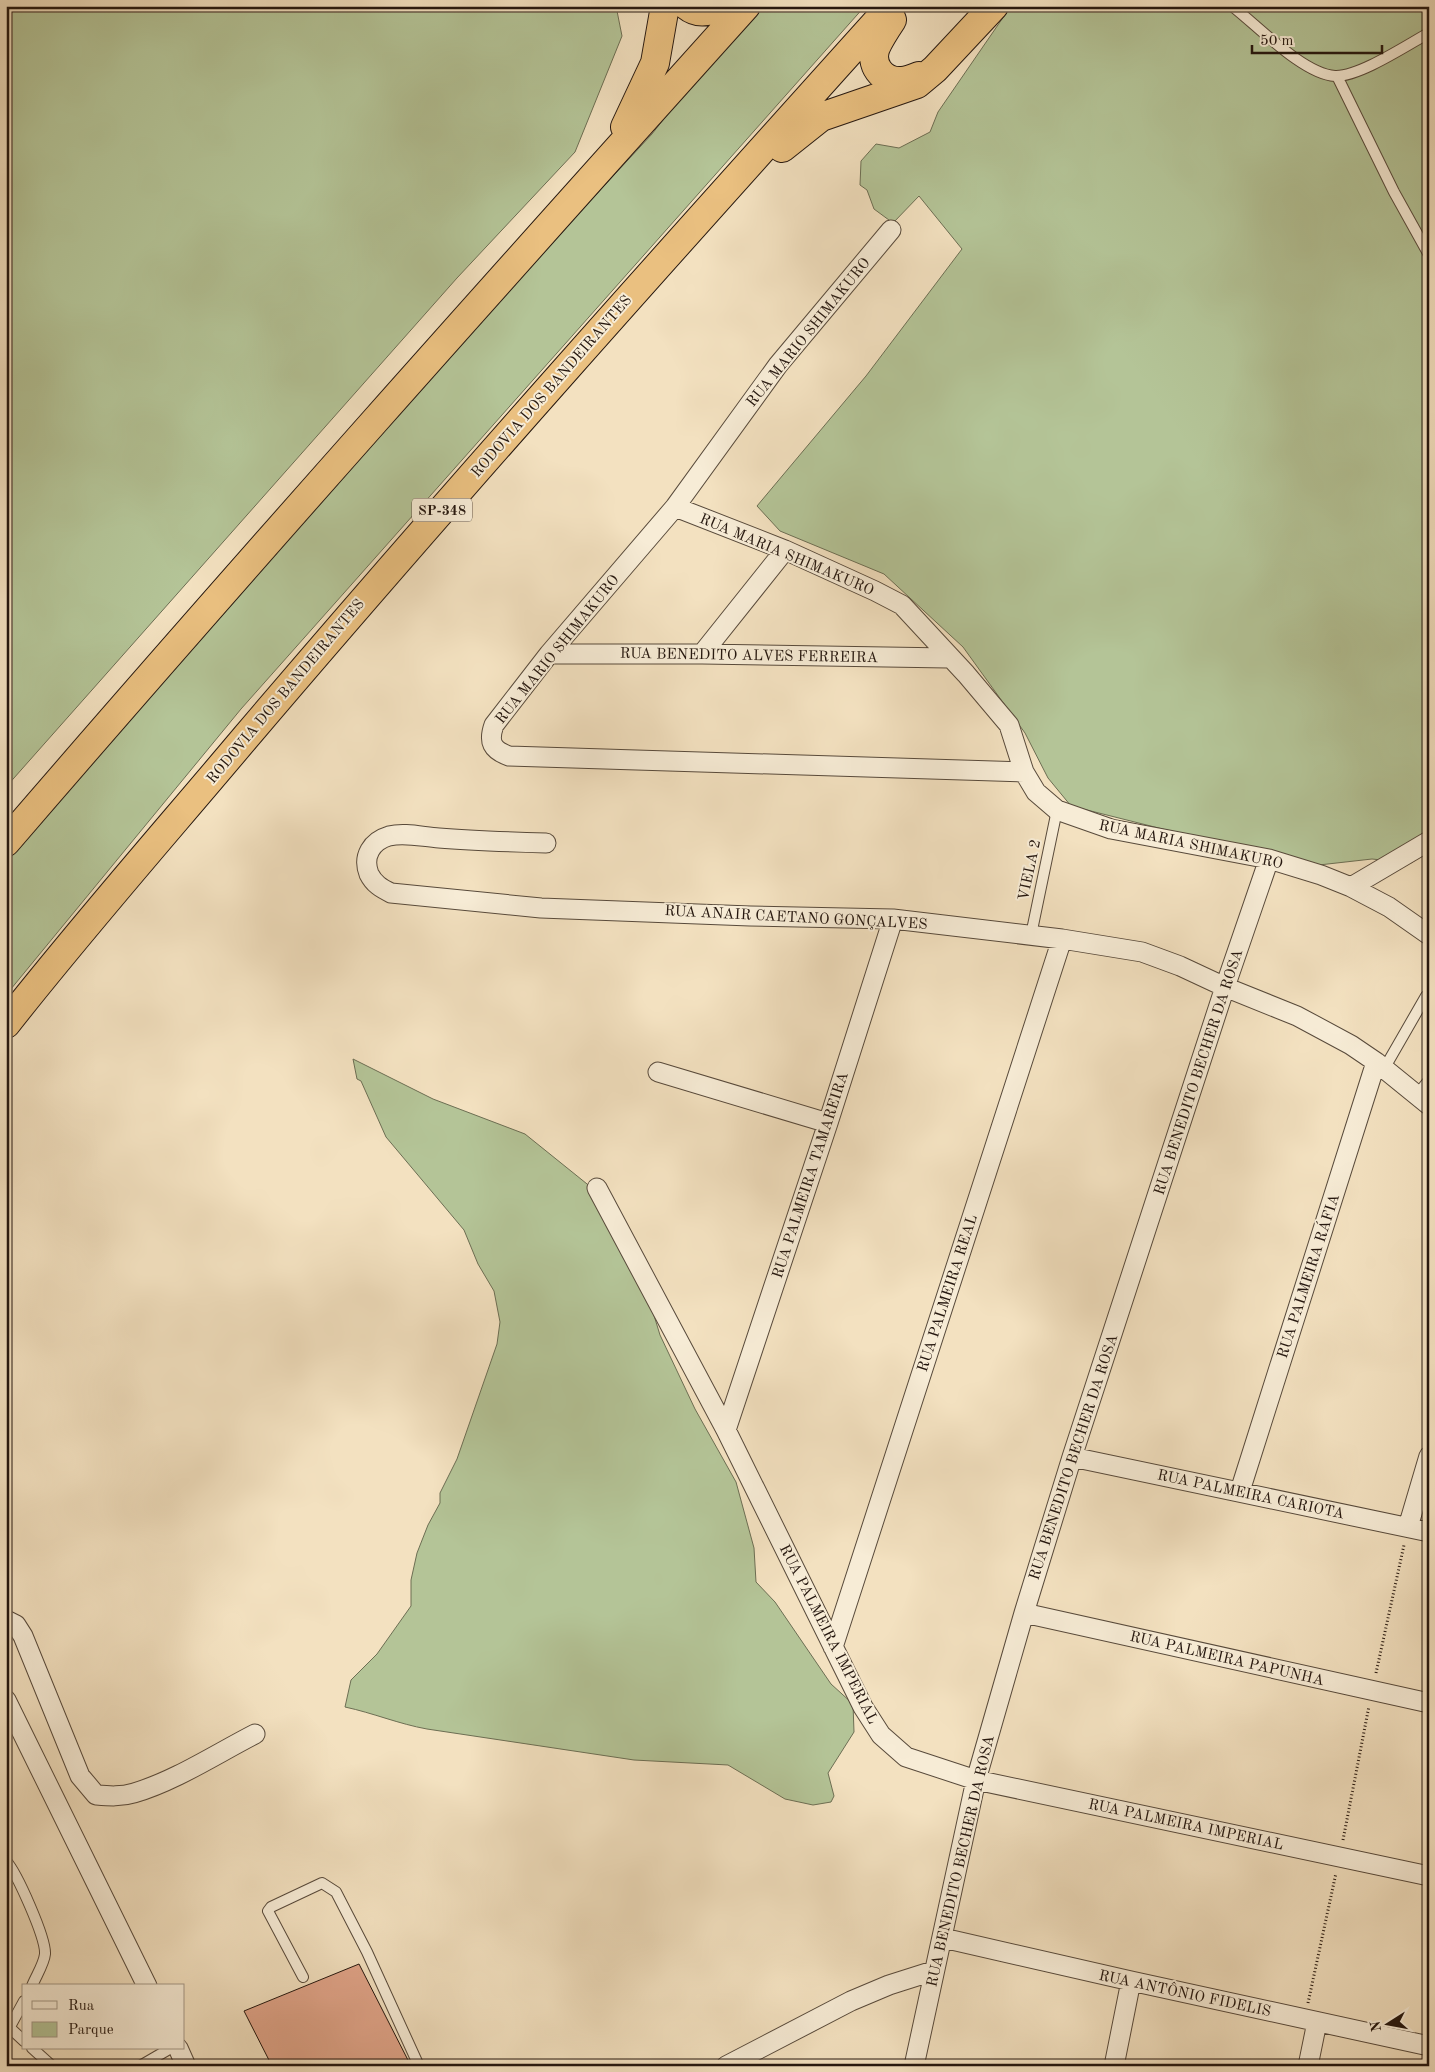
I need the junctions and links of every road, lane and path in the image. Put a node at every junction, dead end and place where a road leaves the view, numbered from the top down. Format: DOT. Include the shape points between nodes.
graph roads {
  1 [pos="665,6"];
  2 [pos="687,6"];
  3 [pos="722,6"];
  4 [pos="746,6"];
  5 [pos="891,6"];
  6 [pos="902,6"];
  7 [pos="994,6"];
  8 [pos="1232,6"];
  9 [pos="1429,33"];
  10 [pos="934,70"];
  11 [pos="1337,76"];
  12 [pos="604,164"];
  13 [pos="890,230"];
  14 [pos="684,237"];
  15 [pos="1429,255"];
  16 [pos="675,507"];
  17 [pos="785,550"];
  18 [pos="549,654"];
  19 [pos="702,654"];
  20 [pos="948,658"];
  21 [pos="1024,772"];
  22 [pos="1057,810"];
  23 [pos="1429,841"];
  24 [pos="6,842"];
  25 [pos="546,843"];
  26 [pos="1269,859"];
  27 [pos="1351,887"];
  28 [pos="893,919"];
  29 [pos="1031,935"];
  30 [pos="1429,935"];
  31 [pos="1062,939"];
  32 [pos="1225,987"];
  33 [pos="1426,996"];
  34 [pos="6,1024"];
  35 [pos="1380,1065"];
  36 [pos="658,1072"];
  37 [pos="1429,1080"];
  38 [pos="1422,1100"];
  39 [pos="828,1123"];
  40 [pos="596,1188"];
  41 [pos="726,1430"];
  42 [pos="1429,1456"];
  43 [pos="1072,1457"];
  44 [pos="1240,1491"];
  45 [pos="1408,1527"];
  46 [pos="1429,1532"];
  47 [pos="1024,1613"];
  48 [pos="6,1620"];
  49 [pos="833,1647"];
  50 [pos="1373,1690"];
  51 [pos="6,1700"];
  52 [pos="1429,1702"];
  53 [pos="255,1734"];
  54 [pos="976,1780"];
  55 [pos="1339,1857"];
  56 [pos="6,1861"];
  57 [pos="1429,1876"];
  58 [pos="942,1938"];
  59 [pos="933,1971"];
  60 [pos="303,1977"];
  61 [pos="1131,1982"];
  62 [pos="33,1984"];
  63 [pos="146,1984"];
  64 [pos="22,2005"];
  65 [pos="1310,2020"];
  66 [pos="8,2031"];
  67 [pos="22,2039"];
  68 [pos="1429,2046"];
  69 [pos="34,2050"];
  70 [pos="168,2050"];
  71 [pos="179,2050"];
  72 [pos="52,2066"];
  73 [pos="140,2066"];
  74 [pos="186,2066"];
  75 [pos="419,2066"];
  76 [pos="726,2066"];
  77 [pos="914,2066"];
  78 [pos="1114,2066"];
  79 [pos="1308,2066"];
  1 -- 12 [label="highway" via="655,63 634,111"];
  2 -- 3 [label="highway" via="693,11 704,12"];
  4 -- 12 [label="highway"];
  5 -- 14 [label="highway, RODOVIA DOS BANDEIRANTES / SP-348"];
  6 -- 10 [label="highway" via="875,48 873,61 878,72 889,80 901,81"];
  7 -- 10 [label="highway"];
  8 -- 11 [label="lane" via="1292,56 1317,72"];
  9 -- 11 [label="lane" via="1365,68"];
  10 -- 14 [label="highway" via="917,84 821,117"];
  11 -- 15 [label="lane"];
  12 -- 24 [label="highway" via="202,615"];
  13 -- 16 [label="street, RUA MARIO SHIMAKURO" via="778,365"];
  14 -- 34 [label="highway, RODOVIA DOS BANDEIRANTES / SP-348" via="345,620"];
  16 -- 17 [label="street, RUA MARIA SHIMAKURO"];
  16 -- 18 [label="street, RUA MARIO SHIMAKURO"];
  17 -- 19 [label="street"];
  17 -- 20 [label="street, RUA MARIA SHIMAKURO" via="902,606"];
  18 -- 19 [label="street, RUA BENEDITO ALVES FERREIRA"];
  18 -- 21 [label="street, RUA MARIO SHIMAKURO" via="494,725 490,736 500,753 509,756"];
  19 -- 20 [label="street, RUA BENEDITO ALVES FERREIRA"];
  20 -- 21 [label="street, RUA MARIA SHIMAKURO" via="984,694 1008,725"];
  21 -- 22 [label="street, RUA MARIA SHIMAKURO" via="1036,792"];
  22 -- 26 [label="street, RUA MARIA SHIMAKURO" via="1111,828"];
  22 -- 29 [label="lane, VIELA 2"];
  23 -- 27 [label="street"];
  25 -- 28 [label="street, RUA ANAIR CAETANO GONÇALVES" via="402,834 378,840 368,852 366,867 379,888 391,893 541,908"];
  26 -- 27 [label="street, RUA MARIA SHIMAKURO"];
  26 -- 32 [label="street, RUA BENEDITO BECHER DA ROSA"];
  27 -- 30 [label="street, RUA MARIA SHIMAKURO" via="1389,907"];
  28 -- 29 [label="street, RUA ANAIR CAETANO GONÇALVES"];
  28 -- 39 [label="street, RUA PALMEIRA TAMAREIRA"];
  29 -- 31 [label="street, RUA ANAIR CAETANO GONÇALVES"];
  31 -- 32 [label="street, RUA ANAIR CAETANO GONÇALVES" via="1142,952"];
  31 -- 49 [label="street, RUA PALMEIRA REAL"];
  32 -- 35 [label="street, RUA ANAIR CAETANO GONÇALVES" via="1297,1016 1351,1044"];
  32 -- 43 [label="street, RUA BENEDITO BECHER DA ROSA"];
  33 -- 35 [label="lane"];
  35 -- 38 [label="street, RUA ANAIR CAETANO GONÇALVES"];
  35 -- 44 [label="street, RUA PALMEIRA RÁFIA"];
  36 -- 39 [label="street"];
  37 -- 38 [label="lane"];
  39 -- 41 [label="street, RUA PALMEIRA TAMAREIRA"];
  40 -- 41 [label="street, RUA PALMEIRA IMPERIAL"];
  41 -- 49 [label="street, RUA PALMEIRA IMPERIAL"];
  42 -- 45 [label="street"];
  43 -- 44 [label="street, RUA PALMEIRA CARIOTA"];
  43 -- 47 [label="street, RUA BENEDITO BECHER DA ROSA"];
  44 -- 45 [label="street, RUA PALMEIRA CARIOTA"];
  45 -- 46 [label="street, RUA PALMEIRA CARIOTA"];
  45 -- 50 [label="path"];
  47 -- 50 [label="street, RUA PALMEIRA PAPUNHA"];
  47 -- 54 [label="street, RUA BENEDITO BECHER DA ROSA"];
  48 -- 53 [label="street" via="16,1625 23,1636 80,1776 96,1795 133,1794"];
  49 -- 54 [label="street, RUA PALMEIRA IMPERIAL" via="863,1707 881,1734 906,1757"];
  50 -- 52 [label="street, RUA PALMEIRA PAPUNHA"];
  50 -- 55 [label="path"];
  51 -- 63 [label="street"];
  54 -- 55 [label="street, RUA PALMEIRA IMPERIAL"];
  54 -- 58 [label="street, RUA BENEDITO BECHER DA ROSA"];
  55 -- 57 [label="street, RUA PALMEIRA IMPERIAL"];
  55 -- 65 [label="path"];
  56 -- 62 [label="lane" via="27,1901 44,1945 43,1960"];
  58 -- 59 [label="street, RUA BENEDITO BECHER DA ROSA"];
  58 -- 61 [label="street, RUA ANTÔNIO FIDELIS"];
  59 -- 76 [label="street" via="851,2001"];
  59 -- 77 [label="street, RUA BENEDITO BECHER DA ROSA"];
  60 -- 75 [label="lane" via="268,1911 322,1883 336,1892"];
  61 -- 65 [label="street, RUA ANTÔNIO FIDELIS"];
  61 -- 78 [label="street"];
  64 -- 66 [label="lane"];
  65 -- 68 [label="street, RUA ANTÔNIO FIDELIS"];
  65 -- 79 [label="street"];
  66 -- 67 [label="lane"];
  69 -- 72 [label="lane"];
  70 -- 73 [label="lane"];
  71 -- 74 [label="street"];
}
